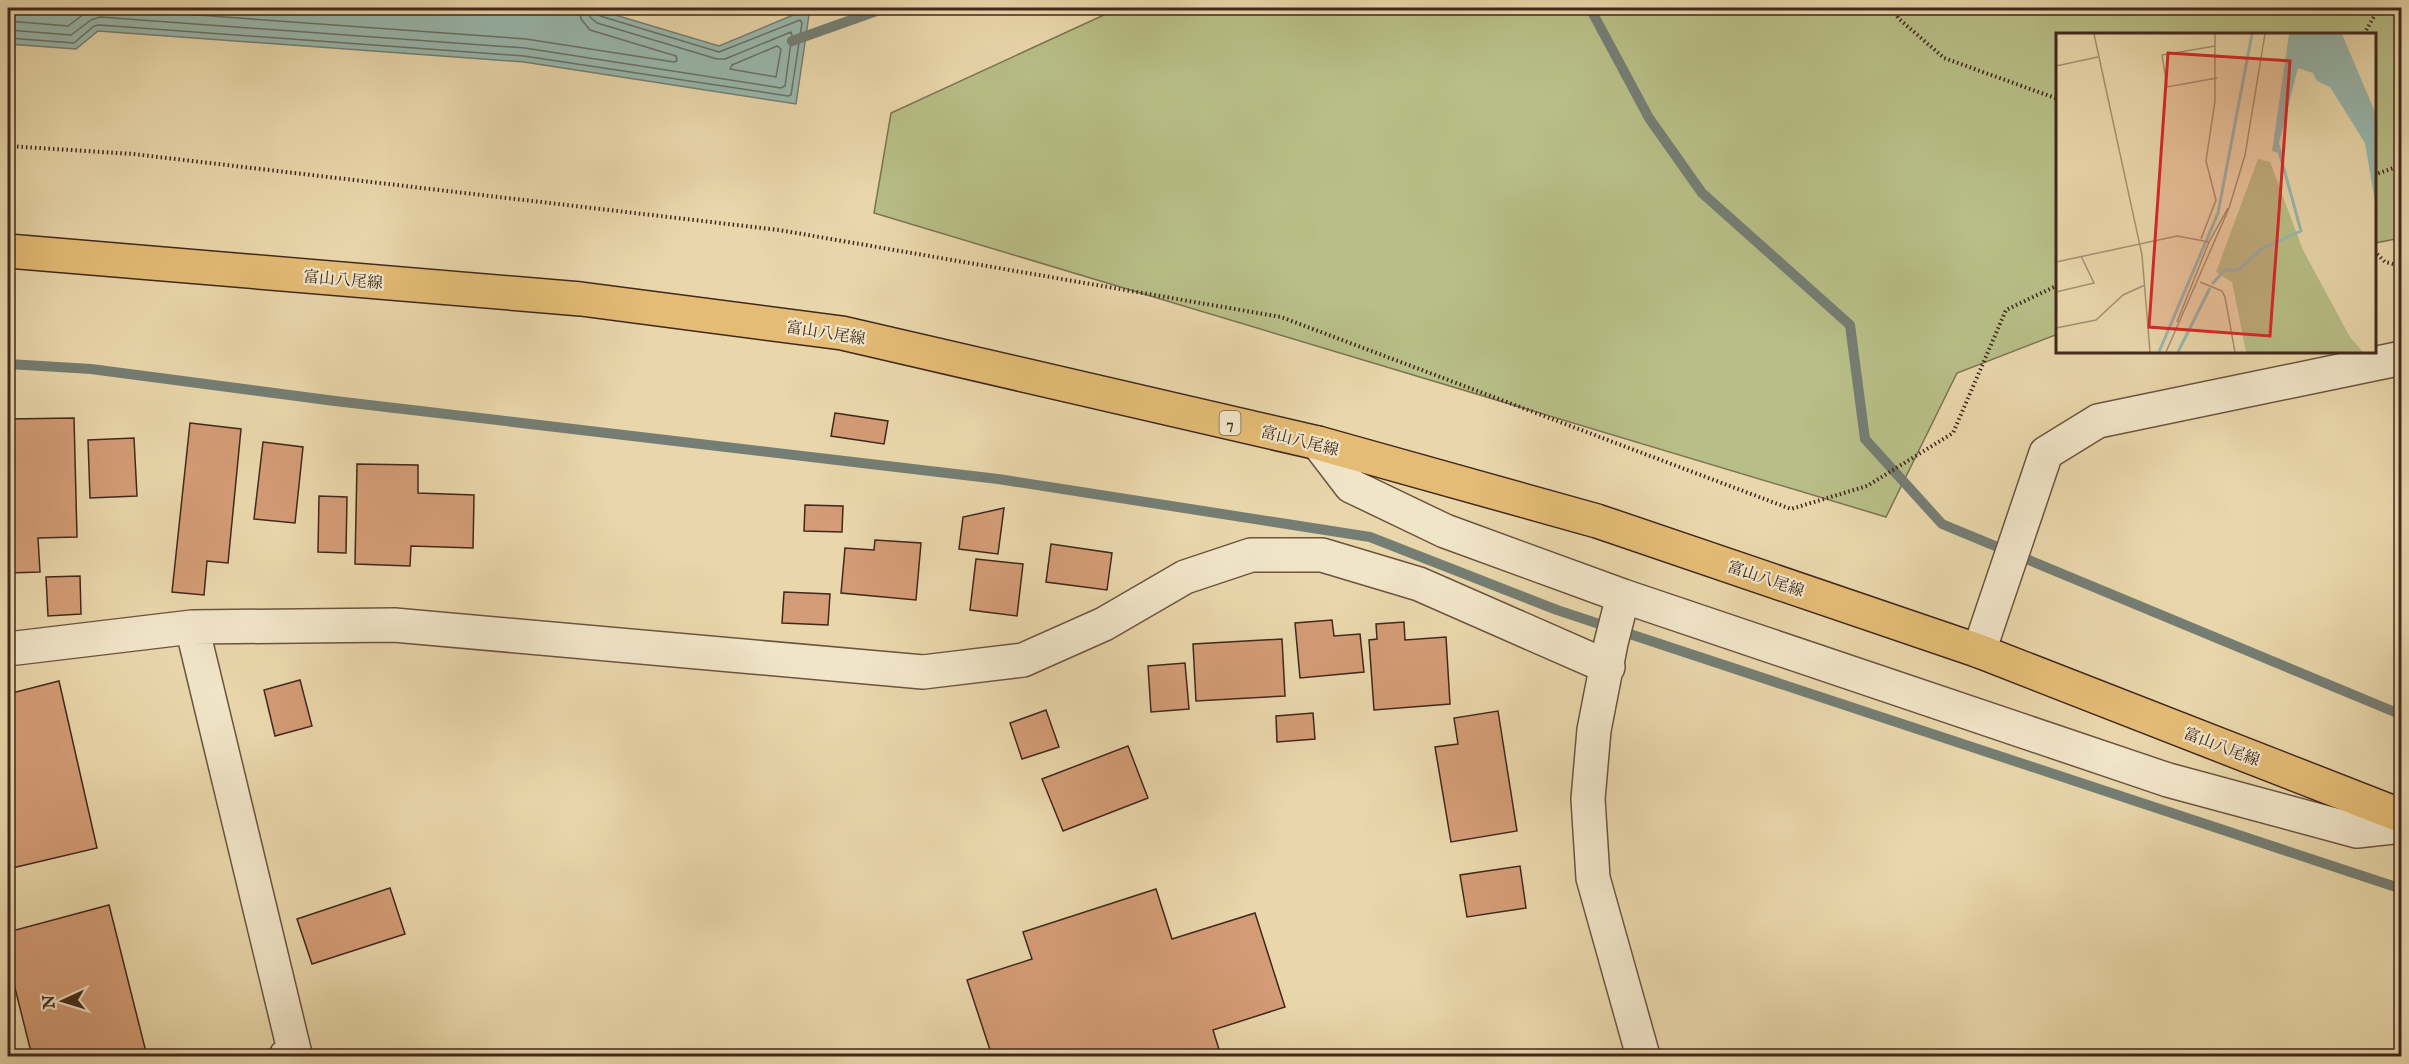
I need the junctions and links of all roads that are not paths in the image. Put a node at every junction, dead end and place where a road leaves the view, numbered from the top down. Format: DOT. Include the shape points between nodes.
graph roads {
  1 [pos="8,251"];
  2 [pos="2402,358"];
  3 [pos="1318,443"];
  4 [pos="192,627"];
  5 [pos="1615,631"];
  6 [pos="8,649"];
  7 [pos="1978,651"];
  8 [pos="2402,816"];
  9 [pos="2402,826"];
  10 [pos="286,1056"];
  11 [pos="1643,1056"];
  1 -- 3 [label="main road, 富山八尾線 / 7" via="581,299 842,333"];
  2 -- 7 [label="street" via="2098,422 2046,453"];
  3 -- 5 [label="street" via="1351,486 1445,531"];
  3 -- 7 [label="main road, 富山八尾線 / 7" via="1597,521"];
  4 -- 5 [label="street" via="394,626 923,672 1023,660 1104,624 1185,577 1251,555 1322,555 1419,584"];
  4 -- 6 [label="street"];
  4 -- 10 [label="street" via="295,1054"];
  5 -- 9 [label="street" via="2357,831"];
  5 -- 11 [label="street" via="1594,730 1588,799 1593,878"];
  7 -- 8 [label="main road, 富山八尾線 / 7"];
}
